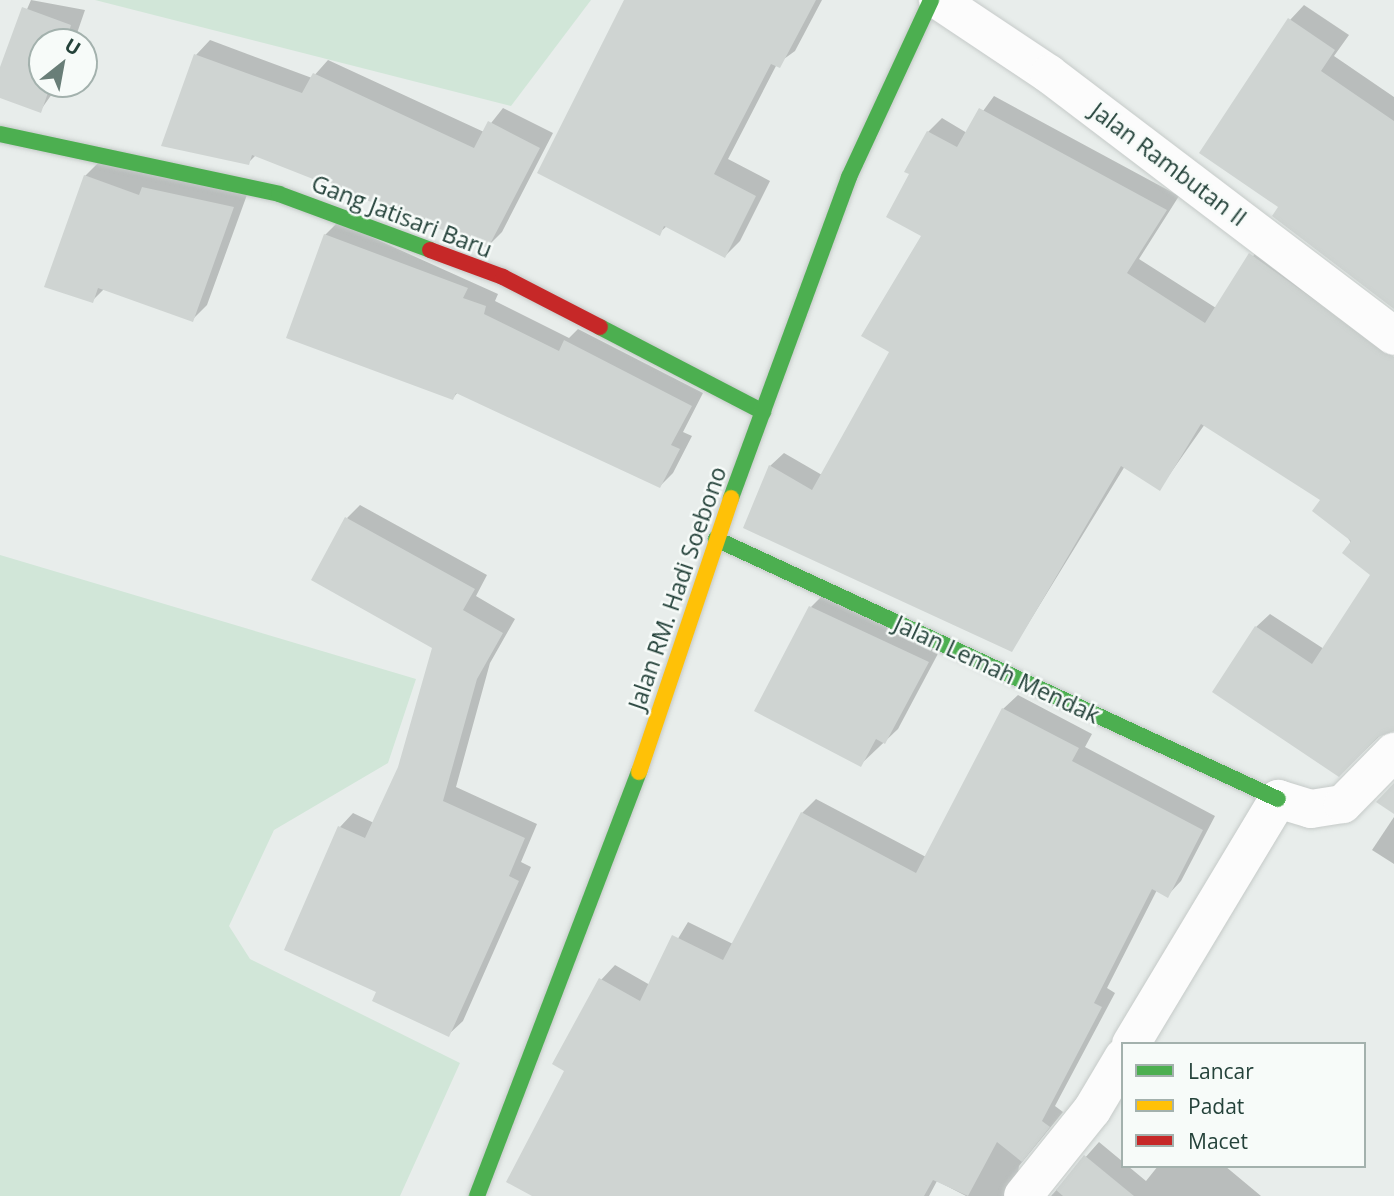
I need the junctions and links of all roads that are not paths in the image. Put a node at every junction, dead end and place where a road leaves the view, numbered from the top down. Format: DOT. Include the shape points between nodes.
graph roads {
  1 [pos="931,0"];
  2 [pos="938,0"];
  3 [pos="0,134"];
  4 [pos="1394,335"];
  5 [pos="763,412"];
  6 [pos="716,539"];
  7 [pos="1394,752"];
  8 [pos="1278,799"];
  9 [pos="1133,1042"];
  10 [pos="1121,1061"];
  11 [pos="477,1196"];
  12 [pos="1023,1196"];
  1 -- 5 [label="street, Jalan RM. Hadi Soebono" via="849,177"];
  2 -- 4 [label="street, Jalan Rambutan II" via="1049,74"];
  3 -- 5 [label="street, Gang Jatisari Baru" via="279,194 503,277"];
  5 -- 6 [label="street, Jalan RM. Hadi Soebono"];
  6 -- 8 [label="street, Jalan Lemah Mendak"];
  6 -- 11 [label="street, Jalan RM. Hadi Soebono" via="622,823"];
  7 -- 8 [label="street, Jalan Lemah Mendak" via="1343,804 1311,809"];
  8 -- 9 [label="street"];
  10 -- 12 [label="street" via="1092,1110"];
}
